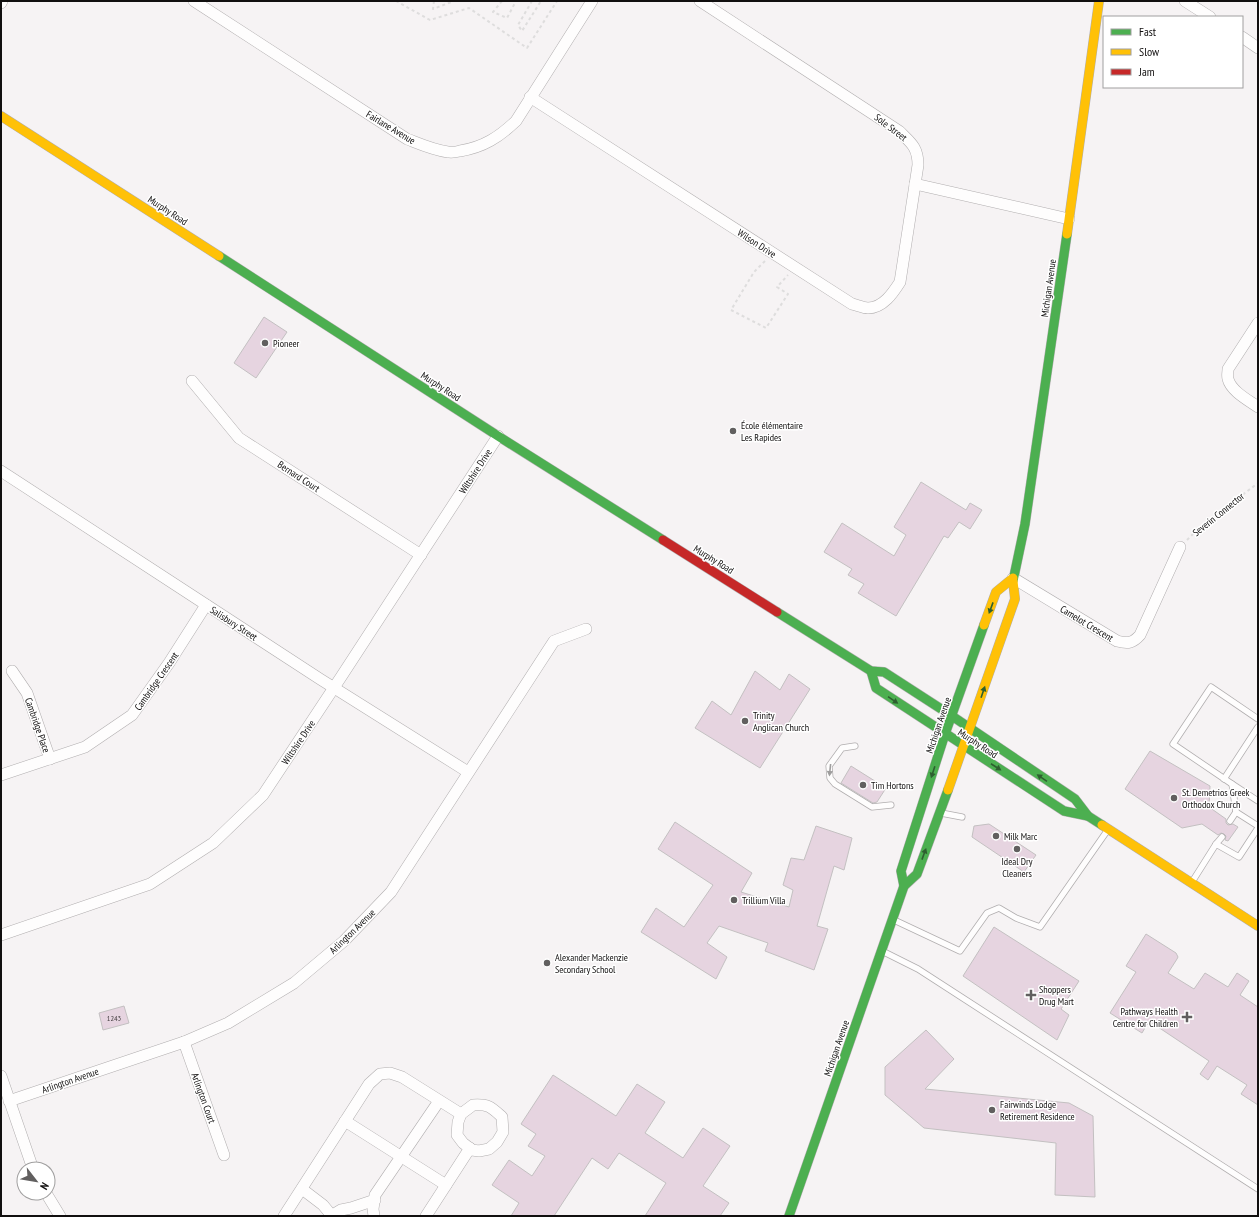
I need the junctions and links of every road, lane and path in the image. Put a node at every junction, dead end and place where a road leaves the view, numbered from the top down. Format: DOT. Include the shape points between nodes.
graph roads {
  1 [pos="194,1"];
  2 [pos="396,1"];
  3 [pos="434,1"];
  4 [pos="454,1"];
  5 [pos="502,1"];
  6 [pos="516,1"];
  7 [pos="532,1"];
  8 [pos="541,1"];
  9 [pos="556,1"];
  10 [pos="592,1"];
  11 [pos="700,1"];
  12 [pos="1099,1"];
  13 [pos="1185,1"];
  14 [pos="205,4"];
  15 [pos="1208,16"];
  16 [pos="1243,38"];
  17 [pos="1258,48"];
  18 [pos="530,97"];
  19 [pos="1,116"];
  20 [pos="915,184"];
  21 [pos="1069,219"];
  22 [pos="774,254"];
  23 [pos="794,267"];
  24 [pos="1258,322"];
  25 [pos="192,381"];
  26 [pos="1258,407"];
  27 [pos="498,436"];
  28 [pos="1,471"];
  29 [pos="1258,483"];
  30 [pos="1180,547"];
  31 [pos="420,555"];
  32 [pos="1013,578"];
  33 [pos="206,605"];
  34 [pos="586,629"];
  35 [pos="12,671"];
  36 [pos="871,671"];
  37 [pos="334,688"];
  38 [pos="952,716"];
  39 [pos="1258,719"];
  40 [pos="1258,726"];
  41 [pos="970,729"];
  42 [pos="945,734"];
  43 [pos="855,746"];
  44 [pos="963,746"];
  45 [pos="50,759"];
  46 [pos="468,772"];
  47 [pos="1,776"];
  48 [pos="1224,779"];
  49 [pos="1232,784"];
  50 [pos="1258,801"];
  51 [pos="892,805"];
  52 [pos="1236,812"];
  53 [pos="939,813"];
  54 [pos="1088,816"];
  55 [pos="962,817"];
  56 [pos="1230,822"];
  57 [pos="1258,827"];
  58 [pos="1108,829"];
  59 [pos="1222,837"];
  60 [pos="1216,844"];
  61 [pos="1191,883"];
  62 [pos="904,886"];
  63 [pos="892,920"];
  64 [pos="1258,926"];
  65 [pos="1,935"];
  66 [pos="882,951"];
  67 [pos="184,1042"];
  68 [pos="1,1076"];
  69 [pos="9,1101"];
  70 [pos="439,1101"];
  71 [pos="461,1114"];
  72 [pos="345,1121"];
  73 [pos="470,1148"];
  74 [pos="224,1155"];
  75 [pos="401,1157"];
  76 [pos="30,1161"];
  77 [pos="446,1185"];
  78 [pos="302,1189"];
  79 [pos="1258,1189"];
  80 [pos="375,1200"];
  81 [pos="51,1201"];
  82 [pos="60,1216"];
  83 [pos="284,1216"];
  84 [pos="333,1216"];
  85 [pos="374,1216"];
  86 [pos="426,1216"];
  87 [pos="789,1216"];
  1 -- 14 [label="street, Fairlane Avenue"];
  2 -- 9 [label="path" via="430,20 468,8 527,48"];
  3 -- 4 [label="path" via="433,9"];
  5 -- 6 [label="path" via="493,12 507,18"];
  7 -- 8 [label="path" via="518,25 522,31"];
  10 -- 18 [label="street, Fairlane Avenue"];
  11 -- 20 [label="street, Sole Street" via="899,131 914,146 918,154"];
  12 -- 21 [label="street, Michigan Avenue"];
  13 -- 15 [label="street"];
  14 -- 18 [label="street, Fairlane Avenue" via="407,138 423,146 449,153 488,143 516,121"];
  16 -- 17 [label="street"];
  18 -- 22 [label="street, Wilson Drive"];
  19 -- 27 [label="street, Murphy Road"];
  20 -- 21 [label="street"];
  20 -- 23 [label="street, Wilson Drive" via="900,282 892,294 880,304 869,308 852,304"];
  21 -- 32 [label="street, Michigan Avenue" via="1025,524"];
  22 -- 23 [label="street, Wilson Drive"];
  22 -- 23 [label="path" via="754,272 731,310 766,328 788,294 778,287"];
  24 -- 26 [label="street" via="1228,369 1231,386"];
  25 -- 31 [label="street, Bernard Court" via="239,438"];
  27 -- 31 [label="street, Wiltshire Drive"];
  27 -- 36 [label="street, Murphy Road"];
  28 -- 33 [label="street, Salisbury Street"];
  29 -- 30 [label="path, Severin Connector" via="1199,528"];
  30 -- 32 [label="street, Camelot Crescent" via="1140,635 1134,642 1125,644"];
  31 -- 37 [label="street, Wiltshire Drive"];
  32 -- 38 [label="street, Michigan Avenue, one-way" via="996,592"];
  41 -- 32 [label="street, Michigan Avenue, one-way" via="1014,599"];
  33 -- 37 [label="street, Salisbury Street"];
  33 -- 45 [label="street, Cambridge Crescent" via="132,715 85,747"];
  34 -- 46 [label="street, Arlington Avenue" via="554,641"];
  35 -- 45 [label="street, Cambridge Place" via="27,693"];
  36 -- 38 [label="street, Murphy Road" via="884,672"];
  36 -- 42 [label="street, Murphy Road, one-way" via="876,688"];
  37 -- 46 [label="street, Salisbury Street"];
  37 -- 65 [label="street, Wiltshire Drive" via="263,795 213,843 150,884"];
  38 -- 41 [label="street, Murphy Road"];
  38 -- 42 [label="street, Michigan Avenue"];
  39 -- 48 [label="lane" via="1211,687 1173,744"];
  40 -- 48 [label="lane"];
  41 -- 44 [label="street, Michigan Avenue"];
  54 -- 41 [label="street, Murphy Road, one-way" via="1075,799"];
  42 -- 44 [label="street, Murphy Road"];
  42 -- 62 [label="street, Michigan Avenue, one-way" via="901,871"];
  43 -- 51 [label="lane, one-way" via="842,748 830,766 830,778 835,784 872,807"];
  44 -- 53 [label="street, Michigan Avenue"];
  44 -- 54 [label="street, Murphy Road, one-way" via="1064,811"];
  45 -- 47 [label="street, Cambridge Crescent"];
  46 -- 67 [label="street, Arlington Avenue" via="391,892 344,941 294,983 228,1023"];
  48 -- 49 [label="lane"];
  49 -- 50 [label="lane"];
  49 -- 52 [label="lane"];
  52 -- 56 [label="lane"];
  52 -- 57 [label="lane"];
  53 -- 55 [label="lane"];
  62 -- 53 [label="street, Michigan Avenue, one-way" via="917,874"];
  54 -- 58 [label="street, Murphy Road"];
  57 -- 60 [label="lane" via="1239,857"];
  58 -- 61 [label="street, Murphy Road"];
  58 -- 63 [label="lane" via="1040,927 999,908 987,913 960,951"];
  59 -- 60 [label="lane"];
  60 -- 61 [label="lane"];
  61 -- 64 [label="street, Murphy Road"];
  62 -- 63 [label="street, Michigan Avenue"];
  63 -- 66 [label="street, Michigan Avenue"];
  66 -- 79 [label="lane" via="918,969"];
  66 -- 87 [label="street, Michigan Avenue"];
  67 -- 69 [label="street, Arlington Avenue"];
  67 -- 74 [label="street, Arlington Court"];
  68 -- 69 [label="street"];
  69 -- 76 [label="street"];
  70 -- 71 [label="street"];
  70 -- 72 [label="street" via="402,1076 380,1074 368,1084"];
  70 -- 75 [label="street"];
  71 -- 73 [label="street" via="458,1135"];
  71 -- 73 [label="street" via="473,1105 486,1104 502,1117 502,1132 497,1142 479,1152"];
  72 -- 75 [label="street"];
  72 -- 78 [label="street"];
  73 -- 77 [label="street"];
  75 -- 77 [label="street"];
  75 -- 80 [label="street" via="375,1195"];
  77 -- 86 [label="street"];
  78 -- 83 [label="street"];
  78 -- 84 [label="street"];
  80 -- 84 [label="street" via="341,1210"];
  80 -- 85 [label="street"];
  81 -- 82 [label="street"];
}
